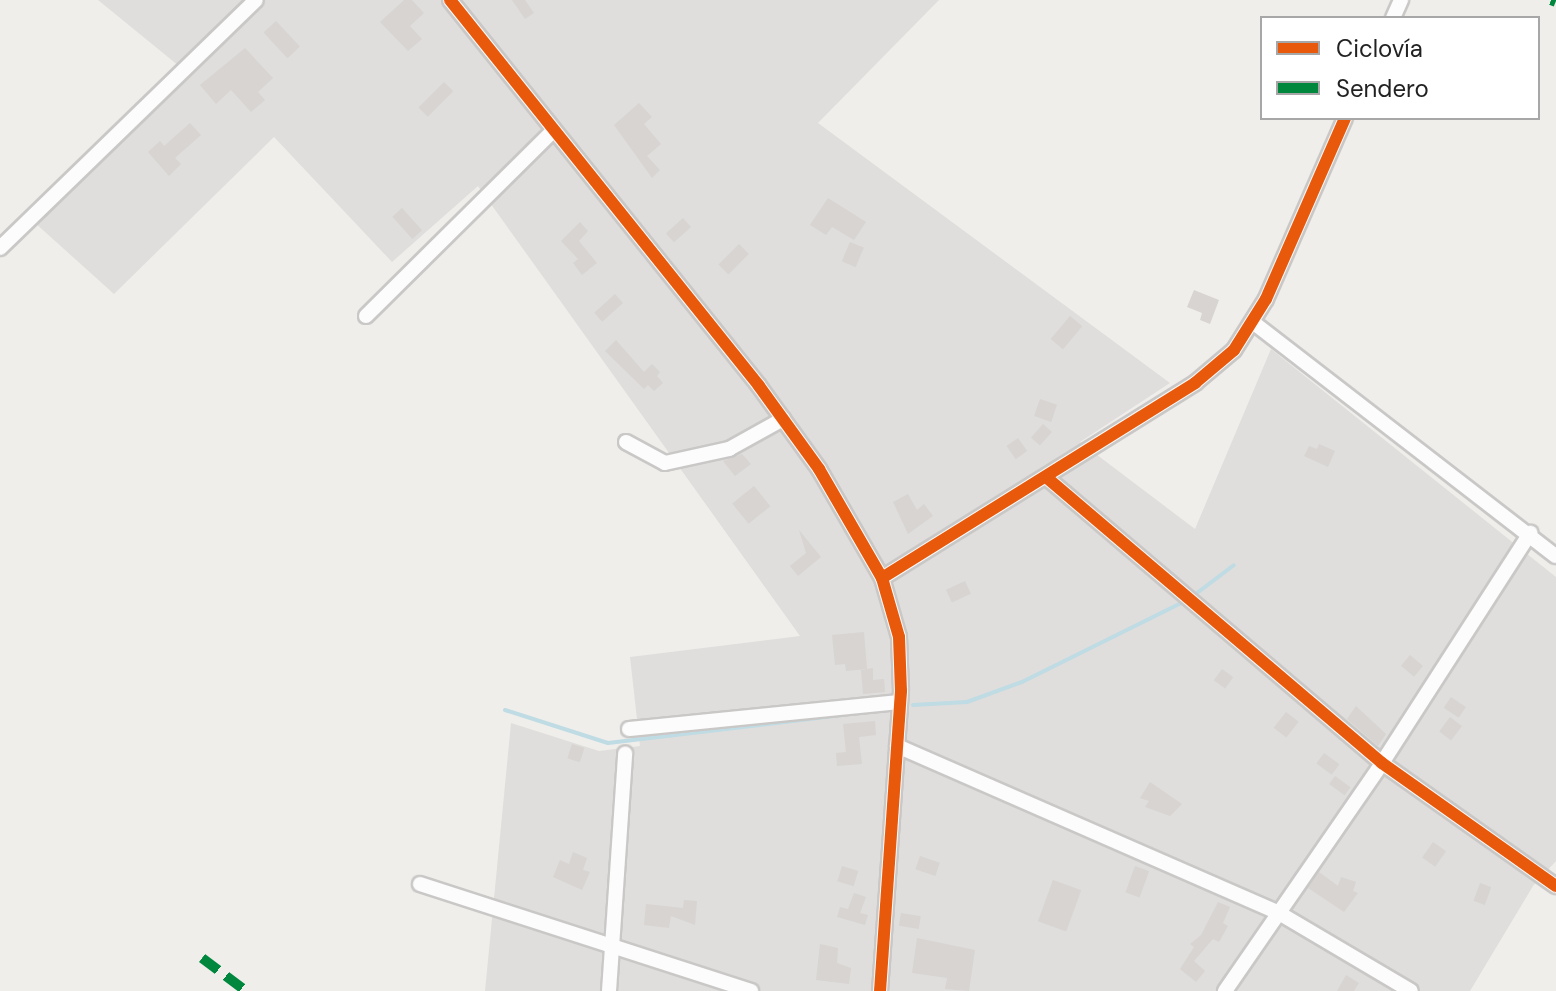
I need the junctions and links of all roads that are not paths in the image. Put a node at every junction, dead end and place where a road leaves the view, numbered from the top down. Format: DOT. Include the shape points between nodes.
graph roads {
  1 [pos="255,0"];
  2 [pos="454,1"];
  3 [pos="1344,120"];
  4 [pos="554,130"];
  5 [pos="0,248"];
  6 [pos="366,316"];
  7 [pos="1254,323"];
  8 [pos="783,419"];
  9 [pos="626,442"];
  10 [pos="1046,477"];
  11 [pos="1530,533"];
  12 [pos="1556,556"];
  13 [pos="882,578"];
  14 [pos="900,702"];
  15 [pos="629,729"];
  16 [pos="897,746"];
  17 [pos="625,754"];
  18 [pos="1382,763"];
  19 [pos="420,884"];
  20 [pos="1556,886"];
  21 [pos="1279,913"];
  22 [pos="612,946"];
  23 [pos="609,991"];
  24 [pos="751,991"];
  25 [pos="880,991"];
  26 [pos="1225,991"];
  27 [pos="1411,991"];
  1 -- 5 [label="street"];
  2 -- 4 [label="street"];
  3 -- 7 [label="street"];
  4 -- 6 [label="street"];
  4 -- 8 [label="street"];
  7 -- 10 [label="street" via="1234,350 1195,383"];
  7 -- 11 [label="street"];
  8 -- 9 [label="street" via="729,449 665,463"];
  8 -- 13 [label="street" via="819,469"];
  10 -- 13 [label="street"];
  10 -- 18 [label="street"];
  11 -- 12 [label="street"];
  11 -- 18 [label="street"];
  13 -- 14 [label="street" via="899,637"];
  14 -- 15 [label="street"];
  14 -- 16 [label="street"];
  16 -- 21 [label="street"];
  16 -- 25 [label="street"];
  17 -- 22 [label="street"];
  18 -- 20 [label="street"];
  18 -- 21 [label="street"];
  19 -- 22 [label="street"];
  21 -- 26 [label="street"];
  21 -- 27 [label="street"];
  22 -- 23 [label="street"];
  22 -- 24 [label="street"];
}
